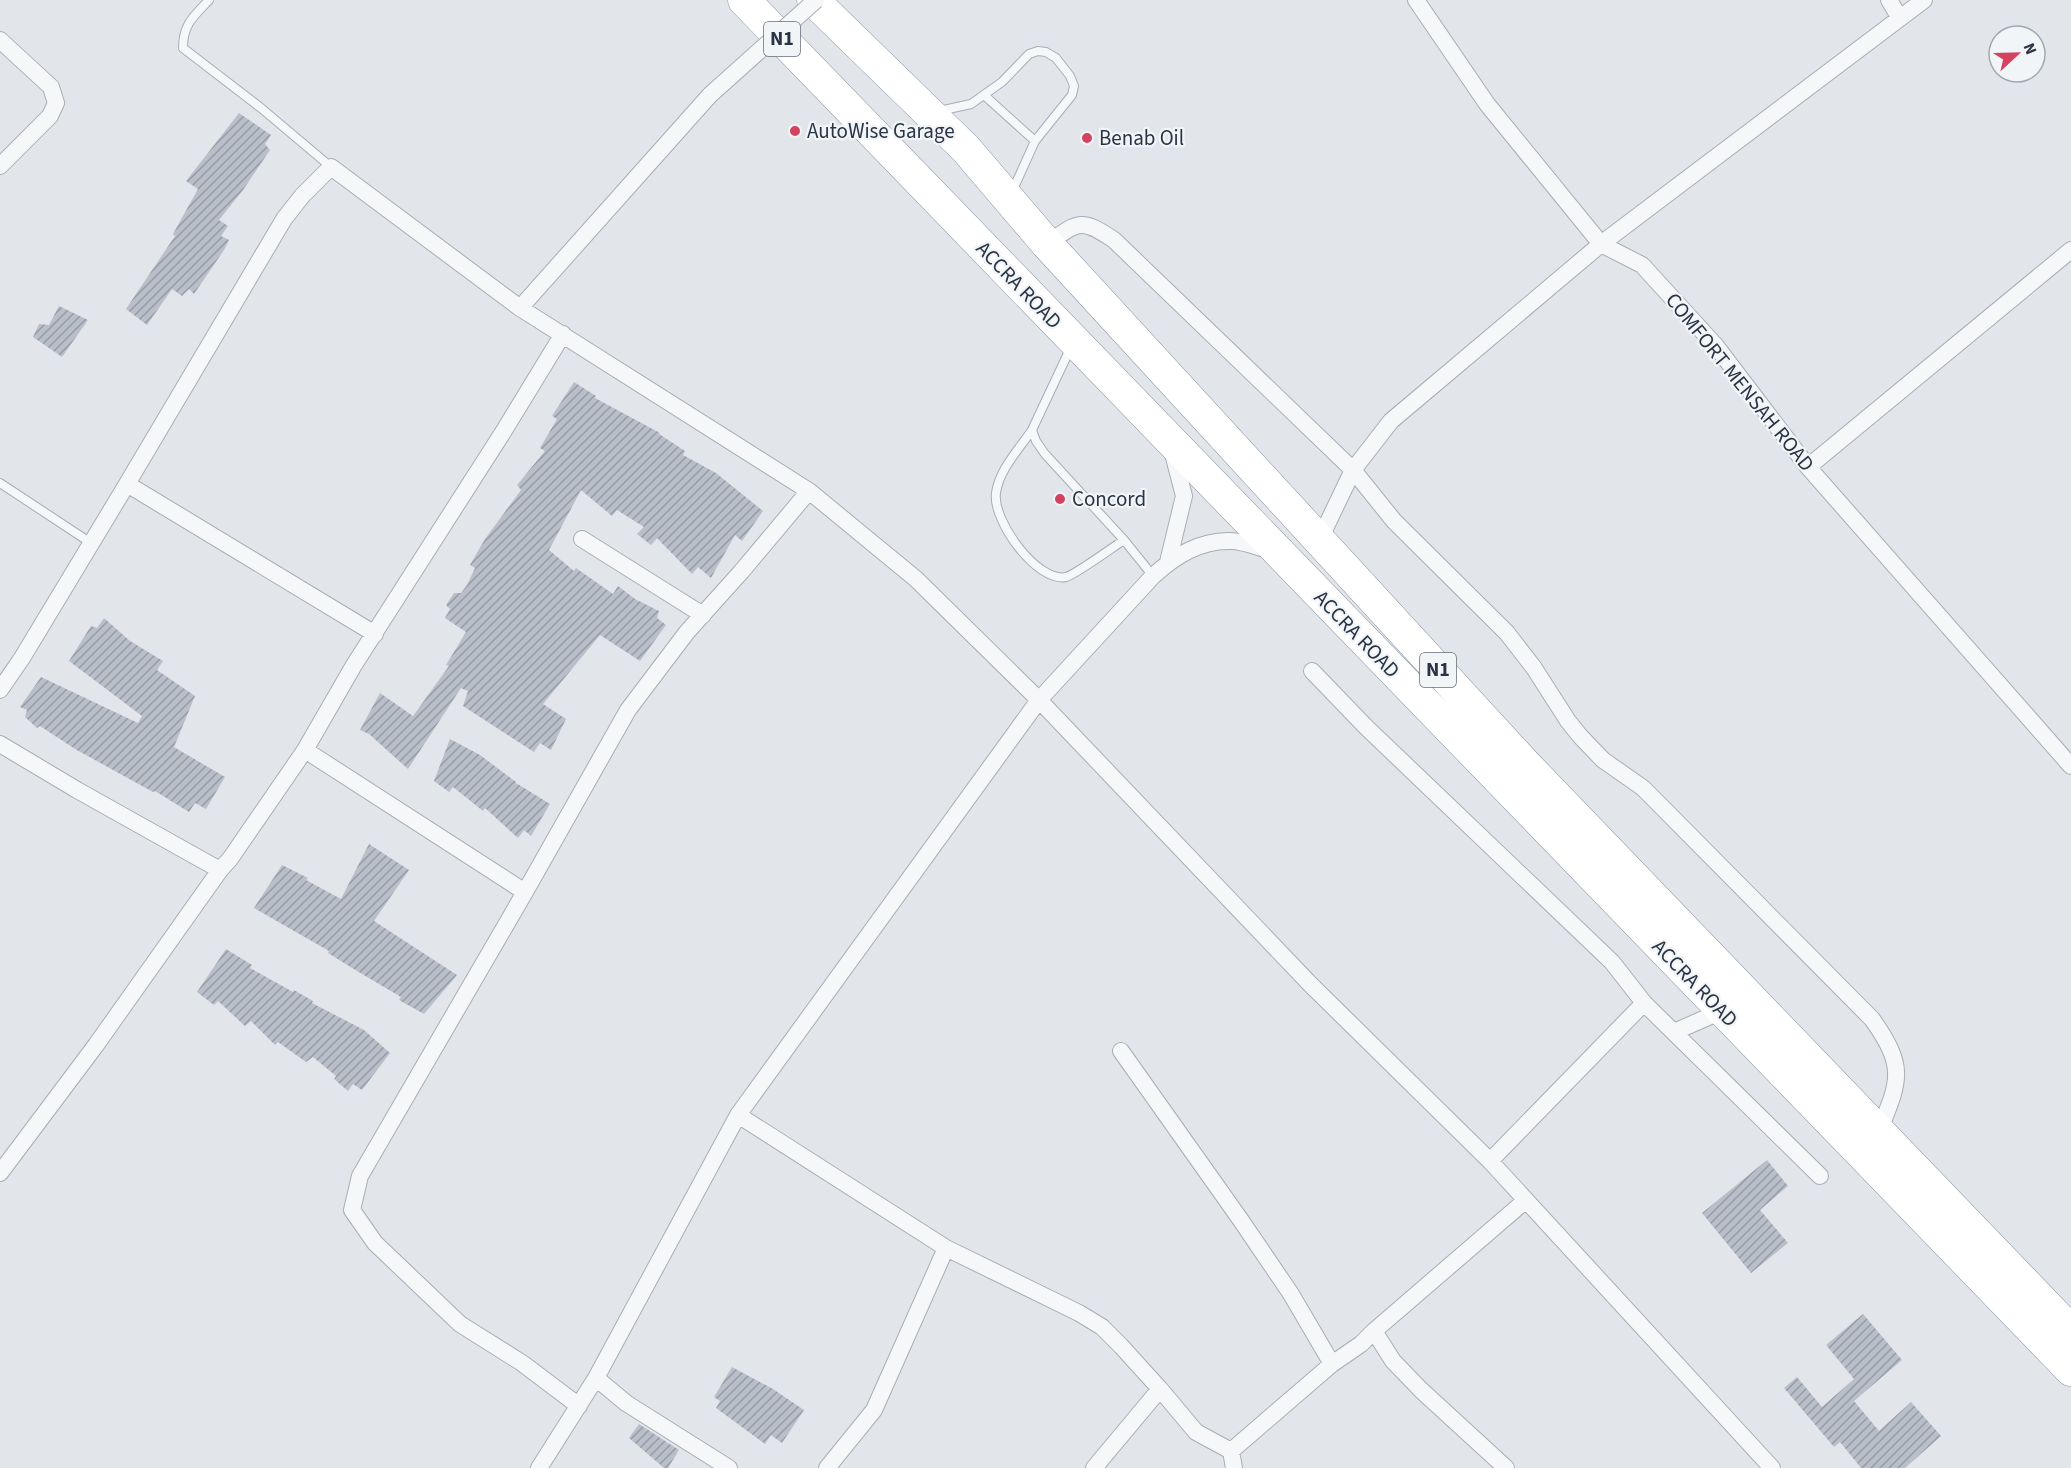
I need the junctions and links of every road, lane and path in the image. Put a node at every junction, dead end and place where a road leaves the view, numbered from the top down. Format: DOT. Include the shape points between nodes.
graph roads {
  1 [pos="209,0"];
  2 [pos="744,0"];
  3 [pos="815,0"];
  4 [pos="1416,0"];
  5 [pos="1888,0"];
  6 [pos="1924,0"];
  7 [pos="1899,17"];
  8 [pos="0,40"];
  9 [pos="984,95"];
  10 [pos="930,113"];
  11 [pos="1035,141"];
  12 [pos="0,165"];
  13 [pos="331,167"];
  14 [pos="1008,199"];
  15 [pos="1047,244"];
  16 [pos="1600,244"];
  17 [pos="2071,250"];
  18 [pos="520,308"];
  19 [pos="563,334"];
  20 [pos="1074,341"];
  21 [pos="1032,430"];
  22 [pos="1170,441"];
  23 [pos="1808,467"];
  24 [pos="1353,470"];
  25 [pos="0,483"];
  26 [pos="127,484"];
  27 [pos="809,491"];
  28 [pos="582,539"];
  29 [pos="1124,540"];
  30 [pos="1319,541"];
  31 [pos="92,543"];
  32 [pos="1278,553"];
  33 [pos="1168,562"];
  34 [pos="1152,576"];
  35 [pos="703,615"];
  36 [pos="375,634"];
  37 [pos="1312,671"];
  38 [pos="0,690"];
  39 [pos="1039,700"];
  40 [pos="0,744"];
  41 [pos="305,750"];
  42 [pos="2071,766"];
  43 [pos="220,870"];
  44 [pos="525,892"];
  45 [pos="1644,1004"];
  46 [pos="1722,1011"];
  47 [pos="1674,1032"];
  48 [pos="1121,1051"];
  49 [pos="738,1115"];
  50 [pos="1880,1131"];
  51 [pos="1490,1161"];
  52 [pos="0,1173"];
  53 [pos="1820,1176"];
  54 [pos="1526,1200"];
  55 [pos="946,1248"];
  56 [pos="1374,1331"];
  57 [pos="2071,1331"];
  58 [pos="1332,1364"];
  59 [pos="2071,1370"];
  60 [pos="596,1378"];
  61 [pos="1160,1389"];
  62 [pos="579,1406"];
  63 [pos="1231,1451"];
  64 [pos="539,1468"];
  65 [pos="729,1468"];
  66 [pos="827,1468"];
  67 [pos="1094,1468"];
  68 [pos="1234,1468"];
  69 [pos="1506,1468"];
  70 [pos="1772,1468"];
  1 -- 13 [label="lane" via="183,33 183,48"];
  2 -- 20 [label="highway, ACCRA ROAD / N1"];
  3 -- 10 [label="highway, ACCRA ROAD / N1"];
  3 -- 18 [label="street, bridge" via="710,95"];
  4 -- 16 [label="street" via="1487,104"];
  5 -- 7 [label="street"];
  6 -- 7 [label="street"];
  7 -- 16 [label="street"];
  8 -- 12 [label="street" via="51,87 56,103 50,116"];
  9 -- 10 [label="lane" via="971,104"];
  9 -- 11 [label="lane"];
  9 -- 11 [label="lane" via="1029,54 1046,52 1056,58 1070,76 1072,94"];
  10 -- 14 [label="highway, ACCRA ROAD / N1"];
  11 -- 14 [label="lane"];
  13 -- 18 [label="street"];
  13 -- 26 [label="street" via="284,219"];
  14 -- 15 [label="highway, ACCRA ROAD / N1"];
  15 -- 24 [label="street" via="1072,226 1092,226 1114,240"];
  15 -- 30 [label="highway, ACCRA ROAD / N1"];
  16 -- 23 [label="street, COMFORT MENSAH ROAD" via="1642,265 1716,346"];
  16 -- 24 [label="street" via="1391,421"];
  17 -- 23 [label="street"];
  18 -- 19 [label="street"];
  19 -- 27 [label="street"];
  19 -- 36 [label="street"];
  20 -- 21 [label="lane"];
  20 -- 22 [label="highway, ACCRA ROAD / N1"];
  21 -- 29 [label="lane" via="1045,454"];
  21 -- 29 [label="lane" via="1001,475 995,495 1008,534 1051,576 1067,577"];
  22 -- 32 [label="highway, ACCRA ROAD / N1"];
  22 -- 33 [label="street" via="1184,496"];
  23 -- 42 [label="street, COMFORT MENSAH ROAD"];
  24 -- 30 [label="street"];
  24 -- 50 [label="street" via="1394,521 1507,633 1587,744 1643,788 1872,1020 1888,1042 1898,1075"];
  25 -- 31 [label="lane"];
  26 -- 31 [label="street"];
  26 -- 36 [label="street"];
  27 -- 35 [label="street"];
  27 -- 39 [label="street" via="916,579"];
  28 -- 35 [label="street"];
  29 -- 34 [label="lane"];
  30 -- 50 [label="highway, ACCRA ROAD / N1" via="1524,764"];
  31 -- 38 [label="street"];
  32 -- 33 [label="street" via="1233,541 1201,544"];
  32 -- 46 [label="highway, ACCRA ROAD / N1"];
  33 -- 34 [label="street"];
  34 -- 39 [label="street"];
  35 -- 44 [label="street" via="628,710"];
  36 -- 41 [label="street"];
  37 -- 45 [label="street" via="1612,962"];
  39 -- 49 [label="street"];
  39 -- 51 [label="street" via="1310,984"];
  40 -- 43 [label="street"];
  41 -- 43 [label="street"];
  41 -- 44 [label="street"];
  43 -- 52 [label="street"];
  44 -- 62 [label="street" via="360,1176 352,1210 375,1243 460,1324 522,1363"];
  45 -- 47 [label="street"];
  45 -- 51 [label="street"];
  46 -- 47 [label="street"];
  46 -- 59 [label="highway, ACCRA ROAD / N1"];
  47 -- 53 [label="street"];
  48 -- 58 [label="street" via="1285,1284"];
  49 -- 55 [label="street"];
  49 -- 60 [label="street"];
  50 -- 57 [label="highway, ACCRA ROAD / N1"];
  51 -- 54 [label="street"];
  54 -- 56 [label="street"];
  54 -- 70 [label="street"];
  55 -- 61 [label="street" via="1102,1327"];
  55 -- 66 [label="street" via="874,1410"];
  56 -- 58 [label="street"];
  56 -- 69 [label="street" via="1393,1361"];
  58 -- 63 [label="street"];
  60 -- 62 [label="street"];
  60 -- 65 [label="street" via="626,1402"];
  61 -- 63 [label="street" via="1196,1432"];
  61 -- 67 [label="street"];
  62 -- 64 [label="street"];
  63 -- 68 [label="street"];
}
